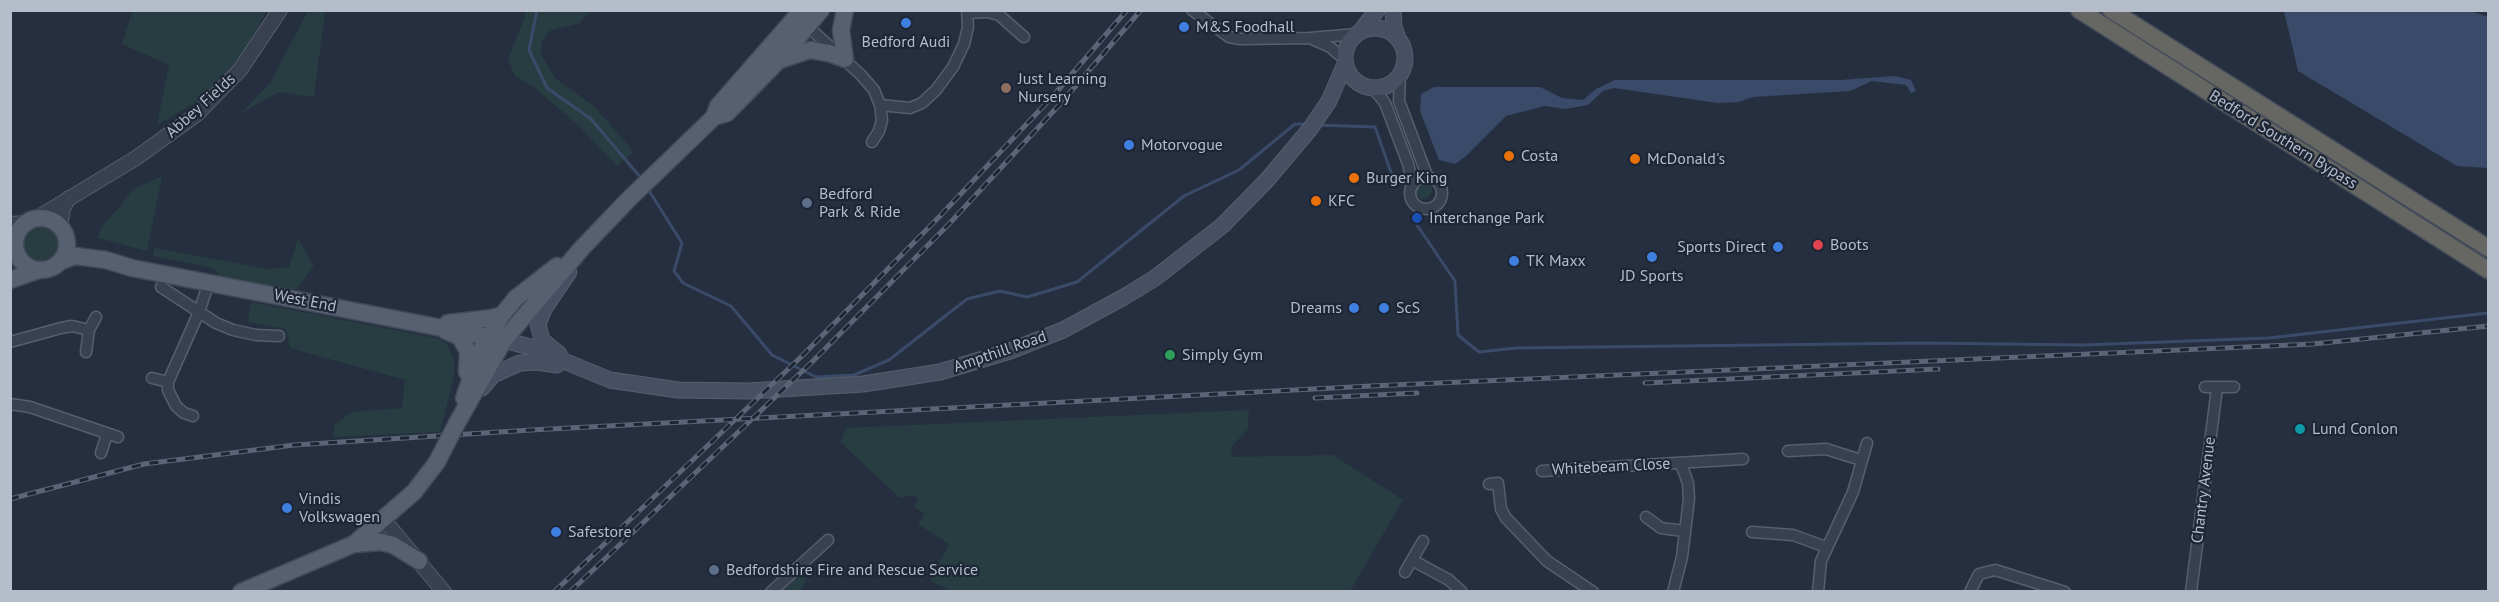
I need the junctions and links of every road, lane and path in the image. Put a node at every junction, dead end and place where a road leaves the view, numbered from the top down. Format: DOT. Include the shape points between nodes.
graph roads {
  1 [pos="280,10"];
  2 [pos="821,10"];
  3 [pos="845,10"];
  4 [pos="1192,10"];
  5 [pos="1377,10"];
  6 [pos="1393,10"];
  7 [pos="2079,10"];
  8 [pos="2111,10"];
  9 [pos="968,12"];
  10 [pos="802,18"];
  11 [pos="1358,33"];
  12 [pos="1397,35"];
  13 [pos="1024,37"];
  14 [pos="1310,38"];
  15 [pos="780,59"];
  16 [pos="845,59"];
  17 [pos="1344,61"];
  18 [pos="1400,74"];
  19 [pos="1369,87"];
  20 [pos="1329,101"];
  21 [pos="880,105"];
  22 [pos="714,117"];
  23 [pos="872,141"];
  24 [pos="1428,178"];
  25 [pos="1413,185"];
  26 [pos="69,198"];
  27 [pos="25,222"];
  28 [pos="62,230"];
  29 [pos="15,244"];
  30 [pos="582,248"];
  31 [pos="2488,248"];
  32 [pos="106,260"];
  33 [pos="61,261"];
  34 [pos="39,270"];
  35 [pos="2488,270"];
  36 [pos="10,273"];
  37 [pos="10,280"];
  38 [pos="209,282"];
  39 [pos="161,287"];
  40 [pos="199,312"];
  41 [pos="502,315"];
  42 [pos="96,317"];
  43 [pos="432,325"];
  44 [pos="89,330"];
  45 [pos="279,336"];
  46 [pos="497,337"];
  47 [pos="10,342"];
  48 [pos="86,352"];
  49 [pos="583,370"];
  50 [pos="152,378"];
  51 [pos="168,382"];
  52 [pos="2205,387"];
  53 [pos="2234,387"];
  54 [pos="2217,388"];
  55 [pos="465,393"];
  56 [pos="10,404"];
  57 [pos="193,416"];
  58 [pos="457,423"];
  59 [pos="1867,443"];
  60 [pos="1788,451"];
  61 [pos="101,453"];
  62 [pos="1743,459"];
  63 [pos="1861,460"];
  64 [pos="1681,464"];
  65 [pos="1542,471"];
  66 [pos="1489,484"];
  67 [pos="1646,517"];
  68 [pos="384,520"];
  69 [pos="1684,531"];
  70 [pos="1752,532"];
  71 [pos="828,540"];
  72 [pos="1423,541"];
  73 [pos="354,544"];
  74 [pos="1826,547"];
  75 [pos="1412,560"];
  76 [pos="419,561"];
  77 [pos="1405,572"];
  78 [pos="241,591"];
  79 [pos="444,591"];
  80 [pos="771,591"];
  81 [pos="1462,591"];
  82 [pos="1593,591"];
  83 [pos="1673,591"];
  84 [pos="1818,591"];
  85 [pos="1970,591"];
  86 [pos="2065,591"];
  87 [pos="2192,591"];
  1 -- 26 [label="street, Abbey Fields" via="240,70 197,114 164,140"];
  2 -- 10 [label="main road"];
  3 -- 16 [label="main road"];
  4 -- 14 [label="street" via="1230,37"];
  5 -- 11 [label="main road"];
  6 -- 12 [label="main road"];
  7 -- 35 [label="highway, Bedford Southern Bypass"];
  8 -- 31 [label="highway, Bedford Southern Bypass"];
  9 -- 13 [label="street" via="999,15"];
  9 -- 21 [label="street" via="964,44 936,90 910,108"];
  10 -- 15 [label="main road"];
  10 -- 16 [label="street"];
  10 -- 22 [label="main road" via="717,105"];
  11 -- 12 [label="main road" via="1379,29"];
  11 -- 14 [label="street"];
  11 -- 17 [label="main road" via="1347,45"];
  12 -- 18 [label="main road" via="1405,52"];
  14 -- 17 [label="street" via="1330,46"];
  15 -- 16 [label="main road" via="810,50"];
  15 -- 22 [label="main road" via="727,113"];
  16 -- 21 [label="street" via="874,90"];
  17 -- 19 [label="main road" via="1352,76"];
  17 -- 20 [label="main road, Ampthill Road"];
  18 -- 19 [label="main road" via="1385,85"];
  18 -- 24 [label="street" via="1398,100"];
  19 -- 20 [label="main road" via="1349,90"];
  19 -- 25 [label="street" via="1385,103"];
  20 -- 49 [label="main road, Ampthill Road" via="1314,124 1233,216 1172,266 1094,315 1010,351 917,376 805,388 670,390 616,381"];
  21 -- 23 [label="street" via="882,120"];
  22 -- 30 [label="main road"];
  24 -- 25 [label="street"];
  24 -- 25 [label="street" via="1436,181 1442,193 1433,207 1424,209 1416,205 1410,194"];
  26 -- 27 [label="street, Abbey Fields"];
  26 -- 28 [label="street" via="63,208"];
  27 -- 28 [label="main road" via="49,219"];
  27 -- 29 [label="main road"];
  28 -- 32 [label="main road, West End"];
  28 -- 33 [label="main road" via="67,247"];
  29 -- 34 [label="main road" via="29,267"];
  29 -- 36 [label="main road" via="17,263"];
  30 -- 41 [label="main road" via="523,292"];
  30 -- 46 [label="main road"];
  30 -- 49 [label="main road" via="541,315 538,330 546,344"];
  32 -- 33 [label="main road, West End" via="75,256"];
  32 -- 38 [label="main road, West End"];
  33 -- 34 [label="main road"];
  34 -- 37 [label="main road"];
  38 -- 40 [label="street"];
  38 -- 43 [label="main road, West End"];
  39 -- 40 [label="street"];
  40 -- 45 [label="street" via="232,330"];
  40 -- 51 [label="street"];
  41 -- 43 [label="main road"];
  41 -- 46 [label="main road"];
  42 -- 44 [label="street"];
  43 -- 46 [label="main road, West End"];
  43 -- 55 [label="main road" via="460,337 468,351"];
  44 -- 47 [label="street" via="72,326"];
  44 -- 48 [label="street"];
  46 -- 49 [label="main road, Ampthill Road"];
  46 -- 55 [label="main road" via="478,354"];
  46 -- 58 [label="main road"];
  49 -- 58 [label="main road, Ampthill Road" via="537,362 516,364 493,375"];
  50 -- 51 [label="street"];
  51 -- 57 [label="street" via="176,406"];
  52 -- 54 [label="street"];
  53 -- 54 [label="street"];
  54 -- 87 [label="street, Chantry Avenue"];
  55 -- 58 [label="main road"];
  56 -- 61 [label="street" via="30,407 113,436"];
  58 -- 68 [label="main road, bridge" via="437,462 414,492"];
  59 -- 63 [label="street"];
  60 -- 63 [label="street" via="1826,449"];
  62 -- 64 [label="street, Whitebeam Close"];
  63 -- 74 [label="street" via="1853,492"];
  64 -- 65 [label="street, Whitebeam Close"];
  64 -- 69 [label="street, Whitebeam Close" via="1689,499"];
  66 -- 82 [label="street" via="1498,483 1506,518 1547,561"];
  67 -- 69 [label="street" via="1661,528"];
  68 -- 73 [label="main road"];
  68 -- 76 [label="street"];
  69 -- 83 [label="street, Whitebeam Close"];
  70 -- 74 [label="street" via="1794,535"];
  71 -- 80 [label="street"];
  72 -- 75 [label="street"];
  73 -- 76 [label="main road" via="393,545"];
  73 -- 78 [label="main road"];
  74 -- 84 [label="street"];
  75 -- 77 [label="street"];
  75 -- 81 [label="street"];
  76 -- 79 [label="street"];
  85 -- 86 [label="street" via="1979,574 1995,570"];
}
